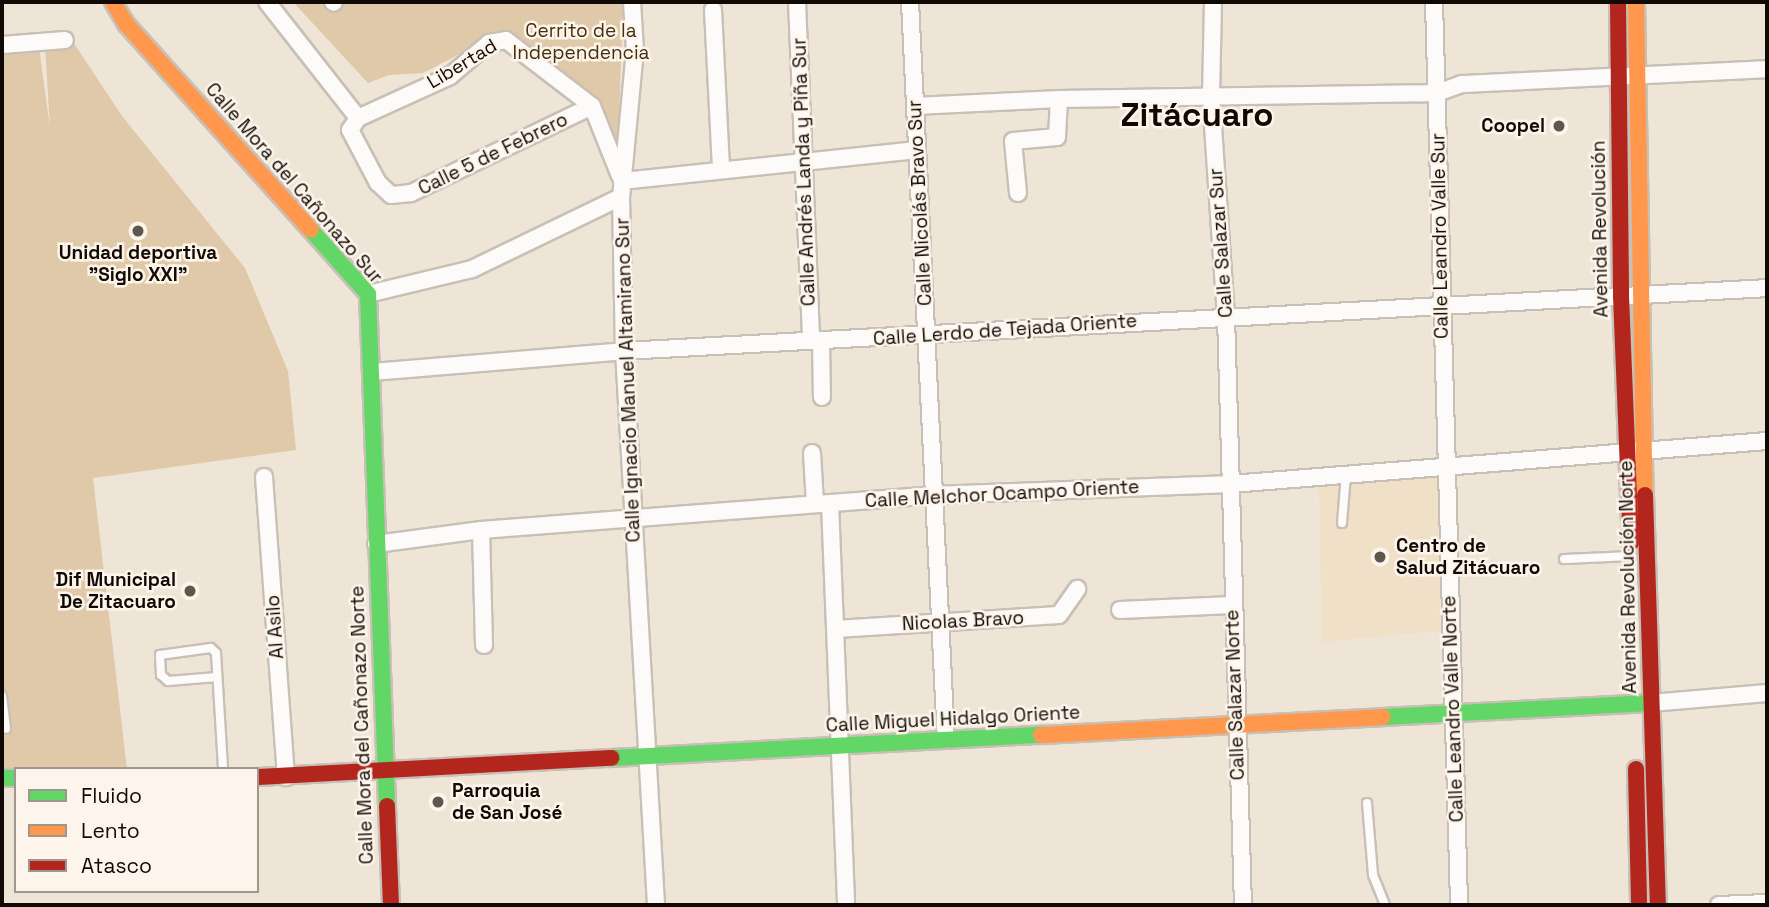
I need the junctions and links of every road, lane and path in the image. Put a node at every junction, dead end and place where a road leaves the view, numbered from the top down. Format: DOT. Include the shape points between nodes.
graph roads {
  1 [pos="113,2"];
  2 [pos="267,2"];
  3 [pos="632,2"];
  4 [pos="797,2"];
  5 [pos="910,2"];
  6 [pos="1213,2"];
  7 [pos="1434,2"];
  8 [pos="1618,2"];
  9 [pos="1636,2"];
  10 [pos="713,10"];
  11 [pos="65,40"];
  12 [pos="2,45"];
  13 [pos="1767,69"];
  14 [pos="1639,76"];
  15 [pos="1619,77"];
  16 [pos="1437,93"];
  17 [pos="1211,97"];
  18 [pos="1059,99"];
  19 [pos="592,106"];
  20 [pos="915,106"];
  21 [pos="354,124"];
  22 [pos="916,150"];
  23 [pos="804,161"];
  24 [pos="721,169"];
  25 [pos="622,189"];
  26 [pos="1018,193"];
  27 [pos="1767,288"];
  28 [pos="368,294"];
  29 [pos="1621,296"];
  30 [pos="1639,297"];
  31 [pos="1440,304"];
  32 [pos="1226,316"];
  33 [pos="927,336"];
  34 [pos="816,342"];
  35 [pos="624,351"];
  36 [pos="371,372"];
  37 [pos="822,397"];
  38 [pos="1767,441"];
  39 [pos="1646,449"];
  40 [pos="812,453"];
  41 [pos="1628,455"];
  42 [pos="1448,470"];
  43 [pos="1346,474"];
  44 [pos="264,477"];
  45 [pos="1231,484"];
  46 [pos="934,495"];
  47 [pos="823,504"];
  48 [pos="633,521"];
  49 [pos="1342,523"];
  50 [pos="481,530"];
  51 [pos="376,544"];
  52 [pos="1632,556"];
  53 [pos="1564,559"];
  54 [pos="1077,589"];
  55 [pos="1232,605"];
  56 [pos="1120,610"];
  57 [pos="941,622"];
  58 [pos="836,629"];
  59 [pos="484,645"];
  60 [pos="217,677"];
  61 [pos="1767,693"];
  62 [pos="2,696"];
  63 [pos="1643,704"];
  64 [pos="1451,714"];
  65 [pos="1235,726"];
  66 [pos="6,729"];
  67 [pos="946,740"];
  68 [pos="841,747"];
  69 [pos="648,758"];
  70 [pos="223,767"];
  71 [pos="384,773"];
  72 [pos="259,777"];
  73 [pos="286,777"];
  74 [pos="1367,803"];
  75 [pos="1767,903"];
  76 [pos="391,905"];
  77 [pos="656,905"];
  78 [pos="846,905"];
  79 [pos="1243,905"];
  80 [pos="1385,905"];
  81 [pos="1459,905"];
  82 [pos="1639,905"];
  83 [pos="1658,905"];
  84 [pos="1719,905"];
  1 -- 28 [label="street, Calle Mora del Cañonazo Sur" via="127,25"];
  2 -- 21 [label="street"];
  3 -- 25 [label="street, Calle Ignacio Manuel Altamirano Sur" via="635,50"];
  4 -- 23 [label="street, Calle Andrés Landa y Piña Sur"];
  5 -- 20 [label="street, Calle Nicolás Bravo Sur"];
  6 -- 17 [label="street, Calle Salazar Sur"];
  7 -- 16 [label="street, Calle Leandro Valle Sur"];
  8 -- 15 [label="street, Avenida Revolución"];
  9 -- 14 [label="street, Avenida Revolución"];
  10 -- 24 [label="street"];
  11 -- 12 [label="street"];
  13 -- 14 [label="street"];
  14 -- 15 [label="street"];
  14 -- 30 [label="street, Avenida Revolución"];
  15 -- 16 [label="street" via="1462,84"];
  15 -- 29 [label="street, Avenida Revolución"];
  16 -- 17 [label="street"];
  16 -- 31 [label="street, Calle Leandro Valle Sur"];
  17 -- 18 [label="street"];
  17 -- 32 [label="street, Calle Salazar Sur"];
  18 -- 20 [label="street"];
  18 -- 26 [label="street" via="1057,137 1013,141"];
  19 -- 21 [label="street, Libertad" via="506,40 498,39 450,76"];
  19 -- 21 [label="street, Calle 5 de Febrero" via="411,193 391,195 378,183"];
  19 -- 25 [label="street"];
  20 -- 22 [label="street, Calle Nicolás Bravo Sur"];
  22 -- 23 [label="street"];
  22 -- 33 [label="street, Calle Nicolás Bravo Sur"];
  23 -- 24 [label="street"];
  23 -- 34 [label="street, Calle Andrés Landa y Piña Sur"];
  24 -- 25 [label="street"];
  25 -- 28 [label="street" via="472,269"];
  25 -- 35 [label="street, Calle Ignacio Manuel Altamirano Sur"];
  27 -- 30 [label="street, Calle Lerdo de Tejada Oriente"];
  28 -- 36 [label="street, Calle Mora del Cañonazo Sur"];
  29 -- 30 [label="street, Calle Lerdo de Tejada Oriente"];
  29 -- 31 [label="street, Calle Lerdo de Tejada Oriente"];
  29 -- 41 [label="street, Avenida Revolución"];
  30 -- 39 [label="street, Avenida Revolución"];
  31 -- 32 [label="street, Calle Lerdo de Tejada Oriente"];
  31 -- 42 [label="street, Calle Leandro Valle Sur"];
  32 -- 33 [label="street, Calle Lerdo de Tejada Oriente"];
  32 -- 45 [label="street, Calle Salazar Sur"];
  33 -- 34 [label="street, Calle Lerdo de Tejada Oriente"];
  33 -- 46 [label="street, Calle Nicolás Bravo Sur"];
  34 -- 35 [label="street, Calle Lerdo de Tejada Oriente"];
  34 -- 37 [label="street, Calle Andrés Landa y Piña Sur"];
  35 -- 36 [label="street, Calle Lerdo de Tejada Oriente"];
  35 -- 48 [label="street, Calle Ignacio Manuel Altamirano Sur"];
  36 -- 51 [label="street, Calle Mora del Cañonazo Sur"];
  38 -- 39 [label="street, Calle Melchor Ocampo Oriente"];
  39 -- 41 [label="street, Calle Melchor Ocampo Oriente"];
  39 -- 63 [label="street, Avenida Revolución Norte"];
  40 -- 47 [label="street"];
  41 -- 42 [label="street, Calle Melchor Ocampo Oriente"];
  41 -- 52 [label="street, Avenida Revolución Norte"];
  42 -- 43 [label="street, Calle Melchor Ocampo Oriente"];
  42 -- 64 [label="street, Calle Leandro Valle Norte"];
  43 -- 45 [label="street, Calle Melchor Ocampo Oriente"];
  43 -- 49 [label="lane"];
  44 -- 73 [label="street, Al Asilo"];
  45 -- 46 [label="street, Calle Melchor Ocampo Oriente"];
  45 -- 55 [label="street, Calle Salazar Norte"];
  46 -- 47 [label="street, Calle Melchor Ocampo Oriente"];
  46 -- 57 [label="street, Calle Nicolás Bravo Sur"];
  47 -- 48 [label="street, Calle Melchor Ocampo Oriente"];
  47 -- 58 [label="street"];
  48 -- 50 [label="street, Calle Melchor Ocampo Oriente"];
  48 -- 69 [label="street, Calle Ignacio Manuel Altamirano Sur"];
  50 -- 51 [label="street, Calle Melchor Ocampo Oriente"];
  50 -- 59 [label="street"];
  51 -- 71 [label="street, Calle Mora del Cañonazo Norte"];
  52 -- 53 [label="lane"];
  52 -- 63 [label="street, Avenida Revolución Norte"];
  54 -- 57 [label="street, Nicolas Bravo" via="1059,615"];
  55 -- 56 [label="street"];
  55 -- 65 [label="street, Calle Salazar Norte"];
  57 -- 58 [label="street, Nicolas Bravo"];
  57 -- 67 [label="street, Calle Nicolás Bravo Sur"];
  58 -- 68 [label="street"];
  60 -- 60 [label="lane" via="216,653 211,648 160,655 161,676 168,681"];
  60 -- 70 [label="lane"];
  61 -- 63 [label="street"];
  62 -- 66 [label="lane"];
  63 -- 64 [label="street, Calle Miguel Hidalgo Oriente"];
  63 -- 82 [label="street"];
  63 -- 83 [label="street"];
  64 -- 65 [label="street, Calle Miguel Hidalgo Oriente"];
  64 -- 81 [label="street, Calle Leandro Valle Norte"];
  65 -- 67 [label="street, Calle Miguel Hidalgo Oriente"];
  65 -- 79 [label="street, Calle Salazar Norte"];
  67 -- 68 [label="street, Calle Miguel Hidalgo Oriente"];
  68 -- 69 [label="street, Calle Miguel Hidalgo Oriente"];
  68 -- 78 [label="street"];
  69 -- 71 [label="street, Calle Miguel Hidalgo Oriente"];
  69 -- 77 [label="street, Calle Ignacio Manuel Altamirano Sur"];
  71 -- 73 [label="street, Calle Miguel Hidalgo Oriente"];
  71 -- 76 [label="street, Calle Mora del Cañonazo Norte"];
  72 -- 73 [label="street, Calle Miguel Hidalgo Oriente"];
  74 -- 80 [label="lane" via="1373,875"];
  75 -- 84 [label="street"];
}
